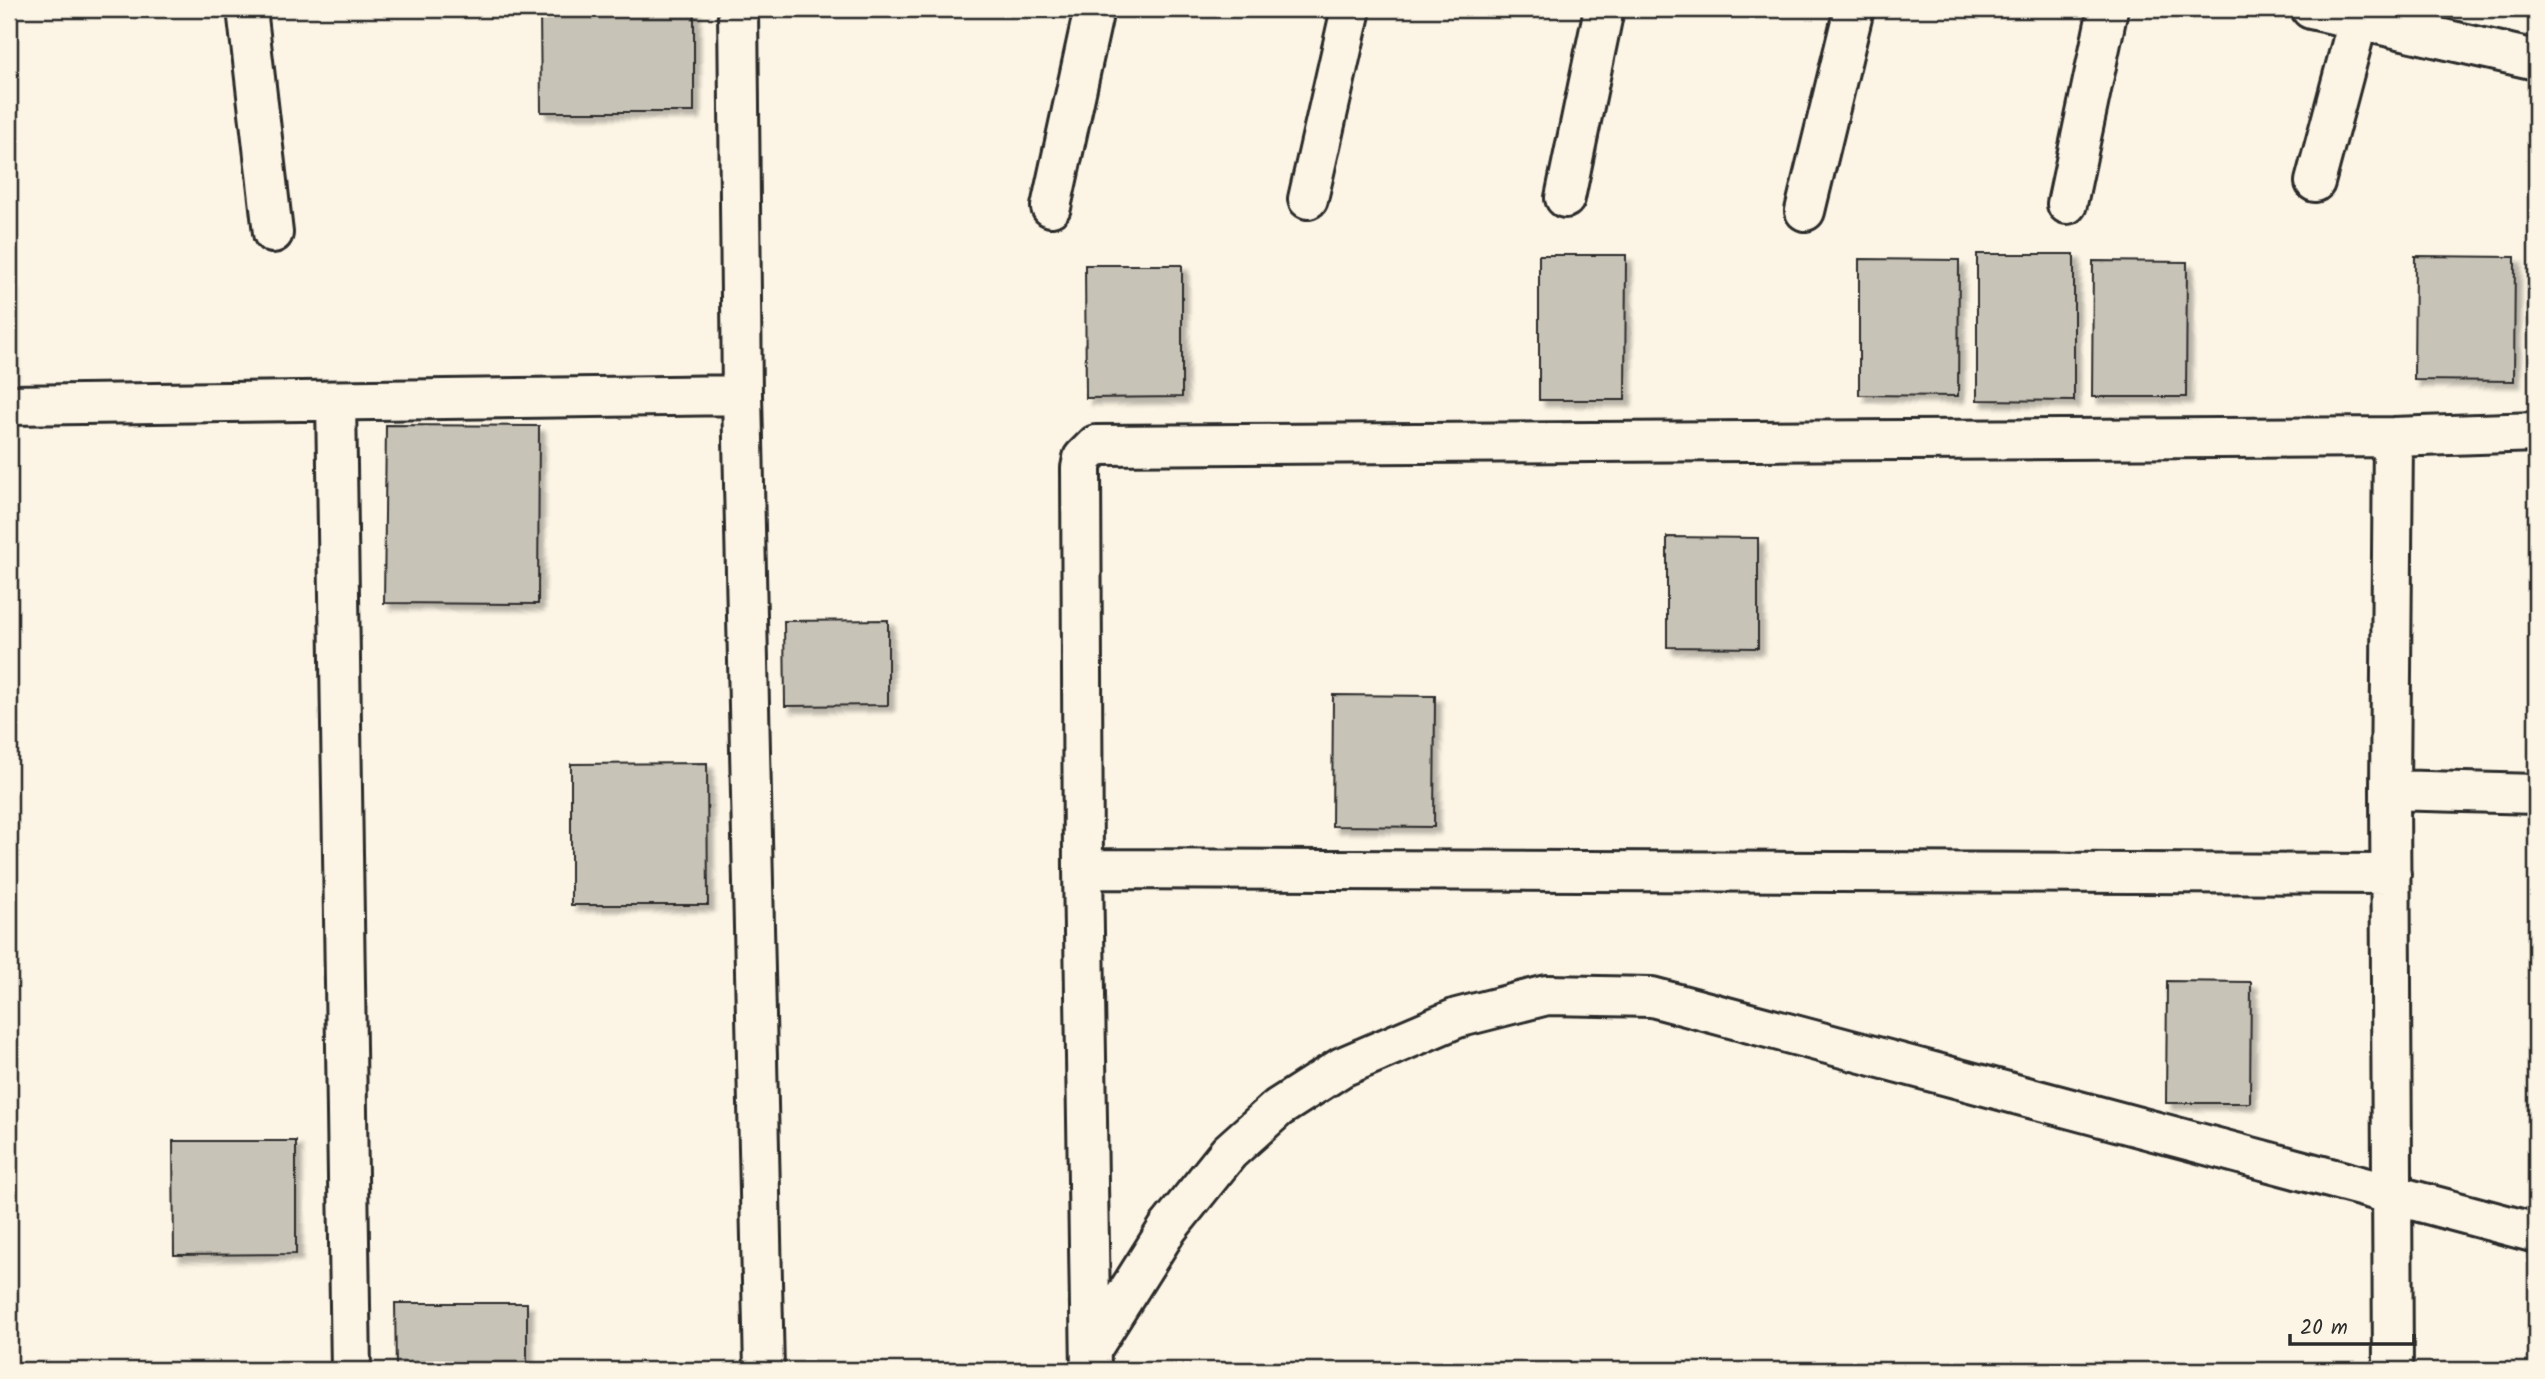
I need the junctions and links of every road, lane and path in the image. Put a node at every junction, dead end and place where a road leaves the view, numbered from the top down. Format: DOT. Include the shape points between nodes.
graph roads {
  1 [pos="247,9"];
  2 [pos="738,9"];
  3 [pos="1094,9"];
  4 [pos="1351,9"];
  5 [pos="1604,9"];
  6 [pos="1854,9"];
  7 [pos="2108,9"];
  8 [pos="2311,9"];
  9 [pos="2359,14"];
  10 [pos="2536,61"];
  11 [pos="2315,182"];
  12 [pos="1564,198"];
  13 [pos="1308,199"];
  14 [pos="2067,204"];
  15 [pos="1051,207"];
  16 [pos="1805,211"];
  17 [pos="273,233"];
  18 [pos="742,395"];
  19 [pos="336,401"];
  20 [pos="9,405"];
  21 [pos="2536,432"];
  22 [pos="2393,437"];
  23 [pos="2390,790"];
  24 [pos="2536,794"];
  25 [pos="1083,869"];
  26 [pos="2390,874"];
  27 [pos="2391,1195"];
  28 [pos="2536,1233"];
  29 [pos="1091,1360"];
  30 [pos="351,1370"];
  31 [pos="764,1370"];
  32 [pos="2393,1370"];
  1 -- 17 [label="street"];
  2 -- 18 [label="street"];
  3 -- 15 [label="street"];
  4 -- 13 [label="street"];
  5 -- 12 [label="street"];
  6 -- 16 [label="street"];
  7 -- 14 [label="street"];
  8 -- 9 [label="street"];
  9 -- 10 [label="street"];
  9 -- 11 [label="street"];
  18 -- 19 [label="street"];
  18 -- 31 [label="street"];
  19 -- 20 [label="street"];
  19 -- 30 [label="street"];
  21 -- 22 [label="street"];
  22 -- 23 [label="street"];
  22 -- 25 [label="street" via="1096,445 1083,458 1081,468"];
  23 -- 24 [label="street"];
  23 -- 26 [label="street"];
  25 -- 26 [label="street"];
  25 -- 29 [label="street"];
  26 -- 27 [label="street"];
  27 -- 28 [label="street"];
  27 -- 29 [label="street" via="1652,997 1547,995 1457,1018 1342,1067 1278,1108 1229,1152 1168,1228"];
  27 -- 32 [label="street"];
}
